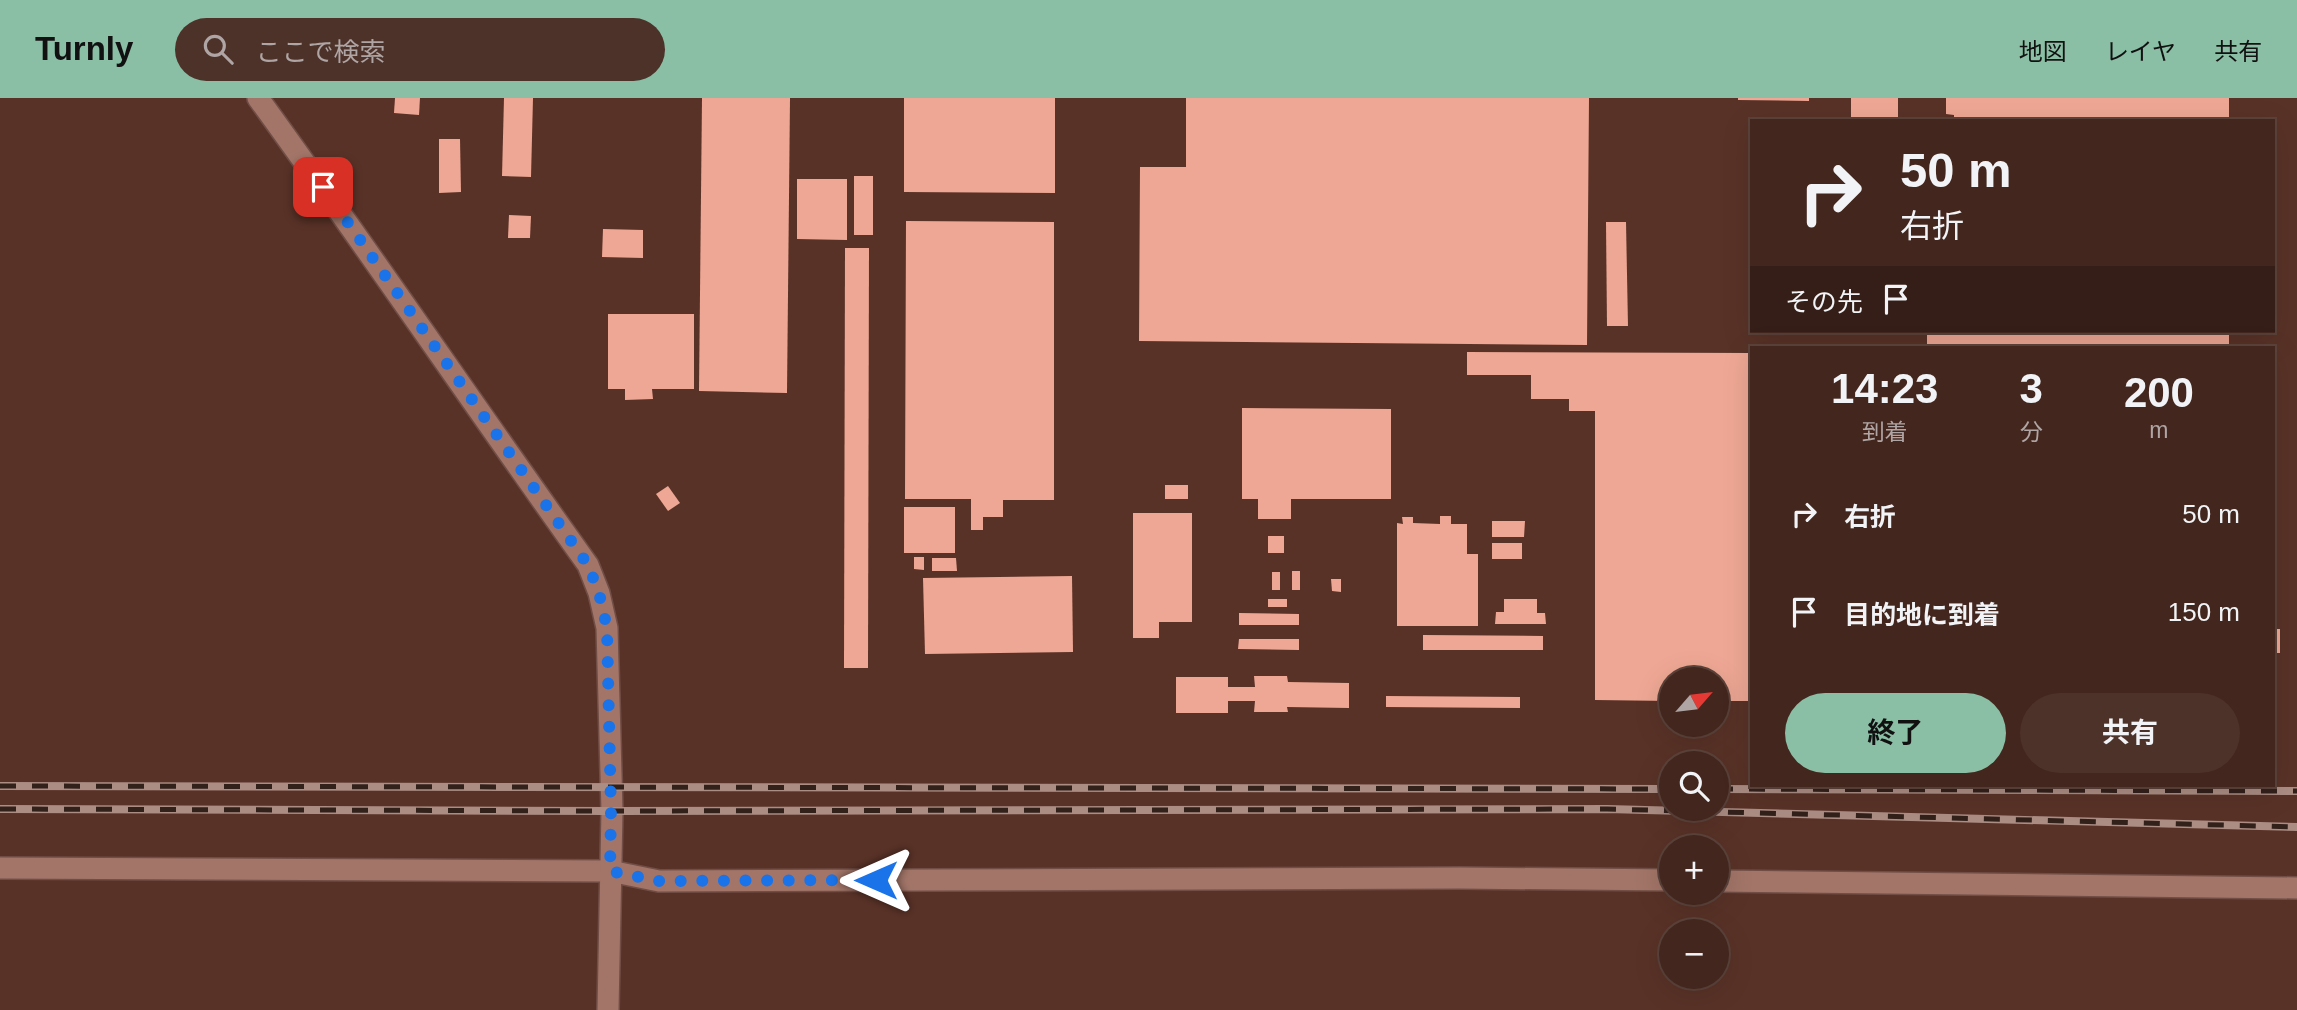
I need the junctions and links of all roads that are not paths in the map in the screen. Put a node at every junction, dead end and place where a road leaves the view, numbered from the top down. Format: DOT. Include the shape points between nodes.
graph roads {
  1 [pos="258,98"];
  2 [pos="0,869"];
  3 [pos="610,871"];
  4 [pos="1659,880"];
  5 [pos="1729,881"];
  6 [pos="2297,888"];
  7 [pos="608,1010"];
  1 -- 3 [label="street" via="588,565 607,628"];
  2 -- 3 [label="street"];
  3 -- 4 [label="street" via="659,881"];
  3 -- 7 [label="street"];
  5 -- 6 [label="street"];
}
